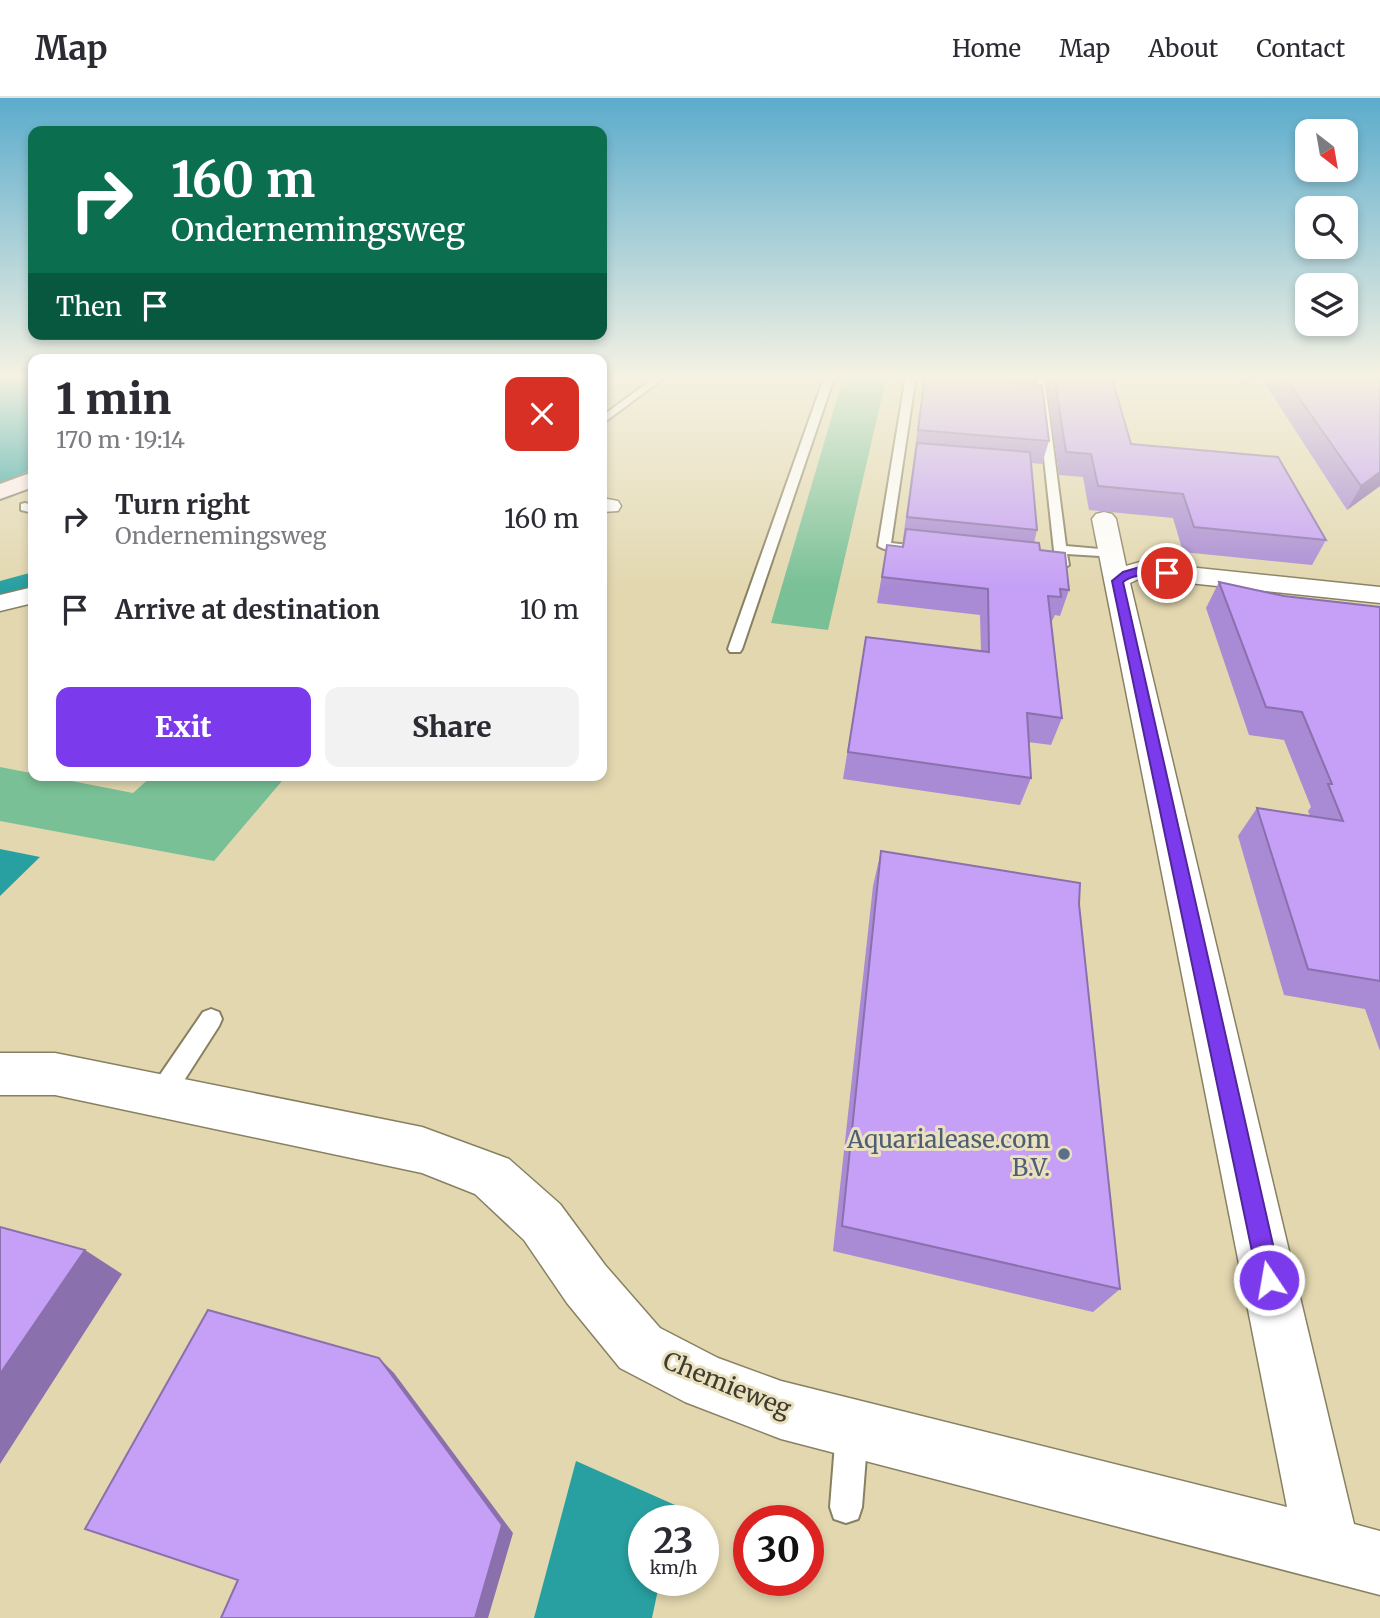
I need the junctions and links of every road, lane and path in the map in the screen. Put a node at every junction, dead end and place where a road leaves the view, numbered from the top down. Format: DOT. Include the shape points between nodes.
graph roads {
  1 [pos="805,446"];
  2 [pos="901,446"];
  3 [pos="1048,446"];
  4 [pos="898,458"];
  5 [pos="912,459"];
  6 [pos="1037,470"];
  7 [pos="1051,471"];
  8 [pos="28,481"];
  9 [pos="0,492"];
  10 [pos="1104,519"];
  11 [pos="1060,549"];
  12 [pos="925,550"];
  13 [pos="1035,562"];
  14 [pos="1114,568"];
  15 [pos="1380,595"];
  16 [pos="28,596"];
  17 [pos="0,603"];
  18 [pos="735,649"];
  19 [pos="211,1019"];
  20 [pos="0,1073"];
  21 [pos="160,1096"];
  22 [pos="852,1428"];
  23 [pos="846,1507"];
  24 [pos="1328,1549"];
  25 [pos="1380,1563"];
  1 -- 18 [label="lane"];
  2 -- 4 [label="lane"];
  3 -- 7 [label="lane"];
  4 -- 5 [label="lane"];
  4 -- 12 [label="lane" via="884,546"];
  6 -- 7 [label="lane"];
  7 -- 11 [label="lane"];
  8 -- 9 [label="street"];
  10 -- 14 [label="street"];
  11 -- 13 [label="lane" via="1062,565"];
  11 -- 14 [label="lane"];
  14 -- 15 [label="street" via="1127,574 1140,570"];
  14 -- 24 [label="street"];
  16 -- 17 [label="street"];
  19 -- 21 [label="lane"];
  20 -- 21 [label="street, Chemieweg" via="55,1074"];
  21 -- 22 [label="street, Chemieweg" via="422,1150 492,1176 542,1222 640,1348 705,1382 768,1406"];
  22 -- 23 [label="lane"];
  22 -- 24 [label="street, Chemieweg"];
  24 -- 25 [label="street, Chemieweg"];
}
